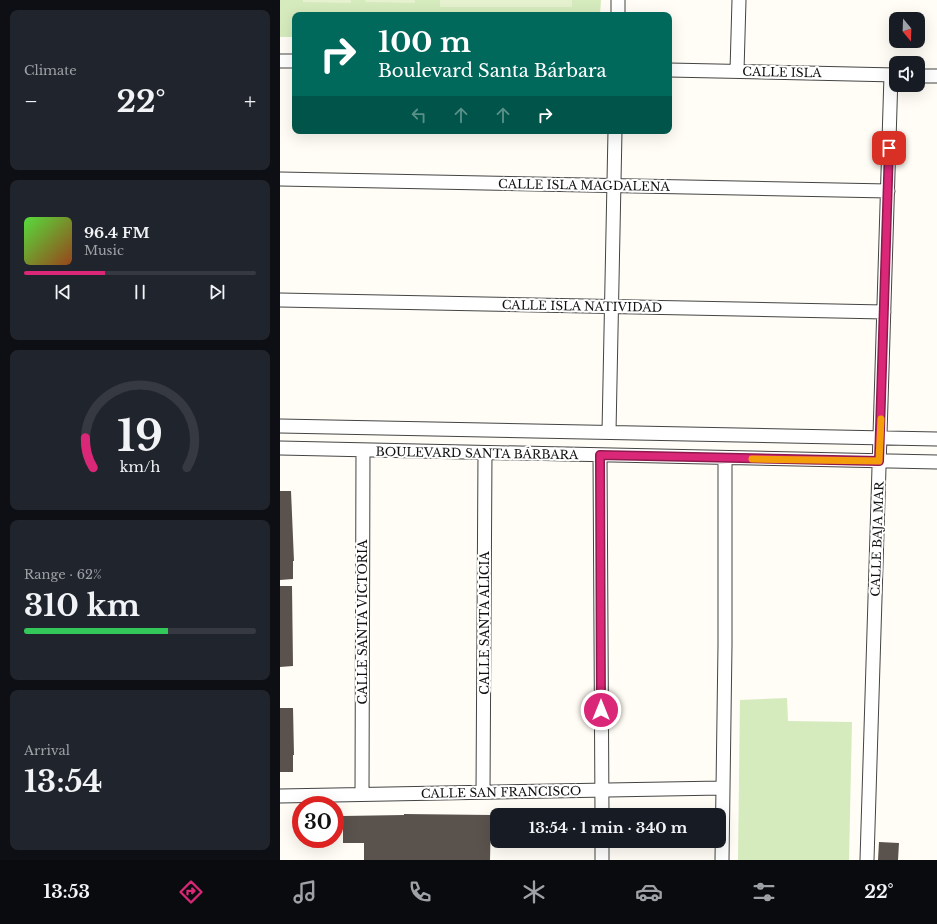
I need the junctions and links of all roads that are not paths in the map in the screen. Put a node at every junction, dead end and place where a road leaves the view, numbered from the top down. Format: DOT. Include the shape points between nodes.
graph roads {
  1 [pos="618,0"];
  2 [pos="739,0"];
  3 [pos="618,12"];
  4 [pos="280,61"];
  5 [pos="292,61"];
  6 [pos="672,70"];
  7 [pos="737,71"];
  8 [pos="889,75"];
  9 [pos="925,76"];
  10 [pos="937,76"];
  11 [pos="893,92"];
  12 [pos="615,134"];
  13 [pos="280,179"];
  14 [pos="614,186"];
  15 [pos="888,191"];
  16 [pos="280,300"];
  17 [pos="612,306"];
  18 [pos="884,312"];
  19 [pos="280,426"];
  20 [pos="609,432"];
  21 [pos="880,438"];
  22 [pos="937,439"];
  23 [pos="280,448"];
  24 [pos="363,450"];
  25 [pos="485,453"];
  26 [pos="600,455"];
  27 [pos="725,458"];
  28 [pos="879,461"];
  29 [pos="937,462"];
  30 [pos="722,788"];
  31 [pos="602,790"];
  32 [pos="483,792"];
  33 [pos="362,794"];
  34 [pos="280,796"];
  35 [pos="602,808"];
  36 [pos="602,848"];
  37 [pos="602,860"];
  38 [pos="722,860"];
  39 [pos="867,860"];
  1 -- 3 [label="street"];
  2 -- 7 [label="street"];
  4 -- 5 [label="street"];
  6 -- 7 [label="street, CALLE ISLA"];
  7 -- 8 [label="street, CALLE ISLA"];
  9 -- 10 [label="street"];
  11 -- 15 [label="street, CALLE BAJA MAR"];
  12 -- 14 [label="street"];
  13 -- 14 [label="street, CALLE ISLA MAGDALENA"];
  14 -- 15 [label="street, CALLE ISLA MAGDALENA"];
  14 -- 17 [label="street"];
  15 -- 18 [label="street, CALLE BAJA MAR"];
  16 -- 17 [label="street, CALLE ISLA NATIVIDAD"];
  17 -- 18 [label="street, CALLE ISLA NATIVIDAD"];
  17 -- 20 [label="street"];
  18 -- 21 [label="street, CALLE BAJA MAR"];
  19 -- 20 [label="street, BOULEVARD SANTA BÁRBARA"];
  20 -- 21 [label="street, BOULEVARD SANTA BÁRBARA"];
  21 -- 22 [label="street, BOULEVARD SANTA BÁRBARA"];
  21 -- 28 [label="street, CALLE BAJA MAR"];
  23 -- 24 [label="street, BOULEVARD SANTA BÁRBARA"];
  24 -- 25 [label="street, BOULEVARD SANTA BÁRBARA"];
  24 -- 33 [label="street, CALLE SANTA VICTORIA"];
  25 -- 26 [label="street, BOULEVARD SANTA BÁRBARA"];
  25 -- 32 [label="street, CALLE SANTA ALICIA"];
  26 -- 27 [label="street, BOULEVARD SANTA BÁRBARA"];
  26 -- 31 [label="street"];
  27 -- 28 [label="street, BOULEVARD SANTA BÁRBARA"];
  27 -- 30 [label="street"];
  28 -- 29 [label="street, BOULEVARD SANTA BÁRBARA"];
  28 -- 39 [label="street, CALLE BAJA MAR"];
  30 -- 31 [label="street, CALLE SAN FRANCISCO"];
  30 -- 38 [label="street"];
  31 -- 32 [label="street, CALLE SAN FRANCISCO"];
  31 -- 35 [label="street"];
  32 -- 33 [label="street, CALLE SAN FRANCISCO"];
  33 -- 34 [label="street, CALLE SAN FRANCISCO"];
  36 -- 37 [label="street"];
}
